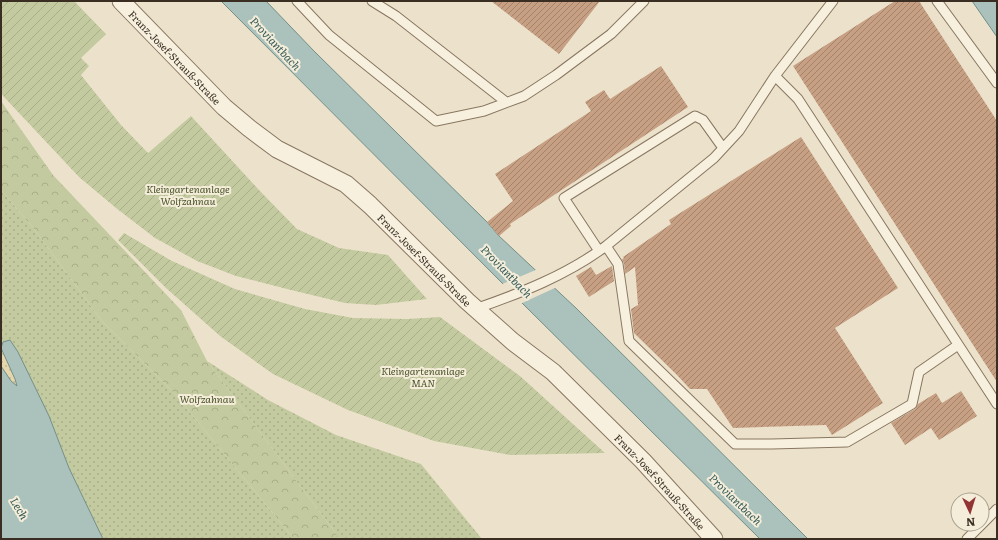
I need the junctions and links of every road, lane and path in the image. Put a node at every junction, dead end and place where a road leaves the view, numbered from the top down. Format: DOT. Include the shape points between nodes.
graph roads {
  1 [pos="121,1"];
  2 [pos="297,1"];
  3 [pos="372,1"];
  4 [pos="644,1"];
  5 [pos="833,1"];
  6 [pos="937,1"];
  7 [pos="775,76"];
  8 [pos="997,83"];
  9 [pos="506,102"];
  10 [pos="723,148"];
  11 [pos="603,248"];
  12 [pos="475,309"];
  13 [pos="958,345"];
  14 [pos="997,404"];
  15 [pos="714,539"];
  1 -- 12 [label="street, Franz-Josef-Strauß-Straße" via="224,107 277,149 346,184"];
  2 -- 9 [label="lane" via="329,35 436,121 484,111"];
  3 -- 9 [label="lane" via="396,16"];
  4 -- 9 [label="lane" via="611,34 556,75 524,96"];
  5 -- 7 [label="lane"];
  6 -- 8 [label="lane"];
  7 -- 10 [label="lane" via="739,131"];
  7 -- 13 [label="lane" via="798,99"];
  10 -- 11 [label="lane"];
  10 -- 11 [label="lane" via="703,120 695,116 564,198"];
  11 -- 12 [label="lane" via="590,258 528,290"];
  11 -- 13 [label="lane" via="618,264 629,341 735,444 847,442 912,404 919,372"];
  12 -- 15 [label="street, Franz-Josef-Strauß-Straße" via="553,372 643,460"];
  13 -- 14 [label="lane"];
}
